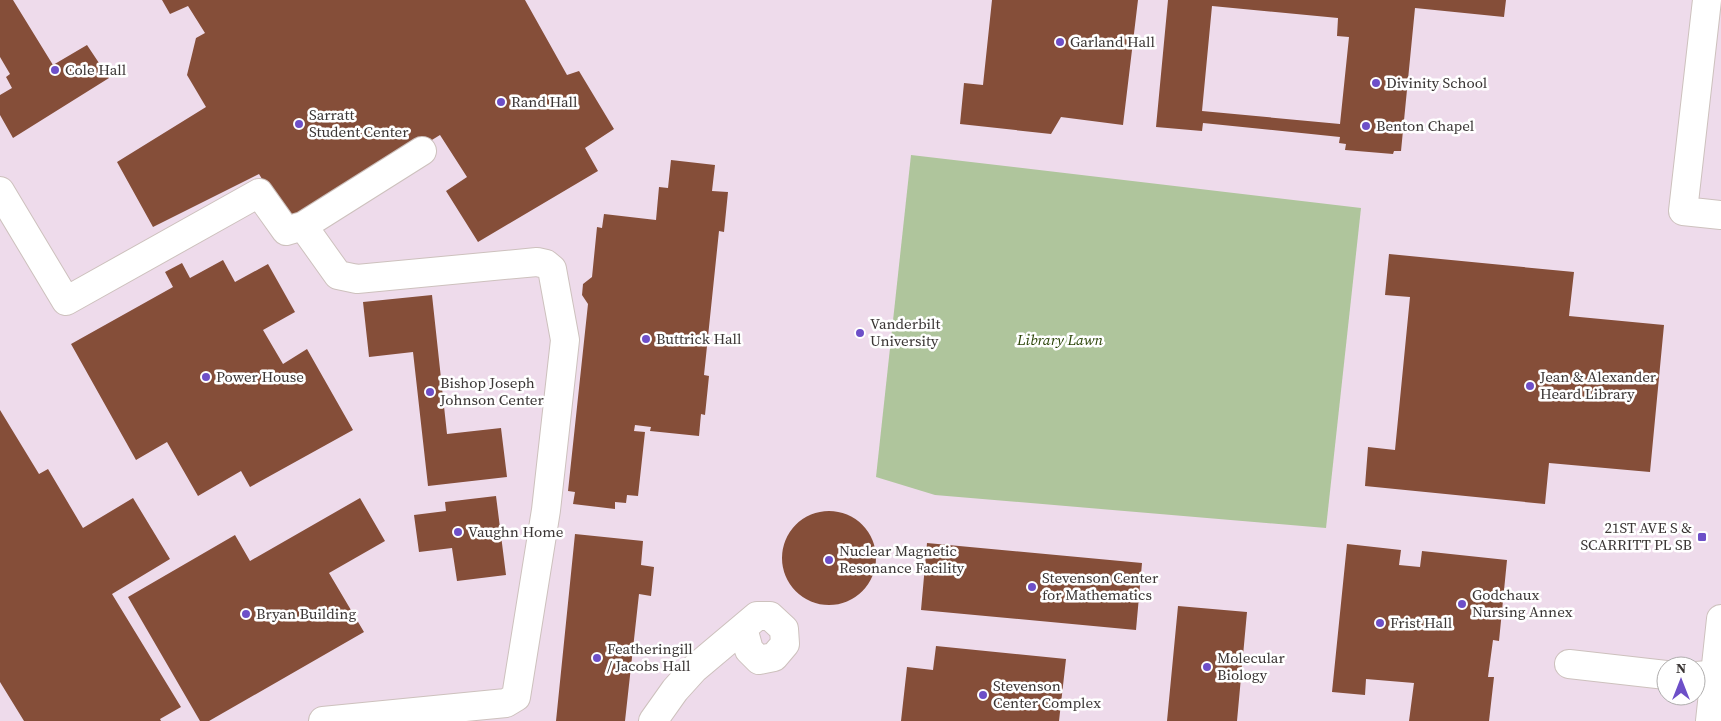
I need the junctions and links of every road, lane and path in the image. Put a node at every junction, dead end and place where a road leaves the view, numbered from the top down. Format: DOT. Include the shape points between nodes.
graph roads {
  1 [pos="1707,0"];
  2 [pos="422,150"];
  3 [pos="2,199"];
  4 [pos="1721,215"];
  5 [pos="303,226"];
  6 [pos="1721,620"];
  7 [pos="743,628"];
  8 [pos="1569,664"];
  9 [pos="1656,674"];
  10 [pos="1711,675"];
  11 [pos="324,721"];
  12 [pos="653,721"];
  13 [pos="1710,721"];
  1 -- 4 [label="main road" via="1683,211"];
  2 -- 5 [label="main road"];
  3 -- 5 [label="main road" via="66,302 259,193 286,231"];
  5 -- 11 [label="main road" via="338,275 357,279 537,262 546,264 552,269 565,340 546,510 516,697 506,703"];
  6 -- 10 [label="main road"];
  7 -- 12 [label="main road" via="694,669"];
  8 -- 9 [label="main road"];
  10 -- 13 [label="main road"];
}
